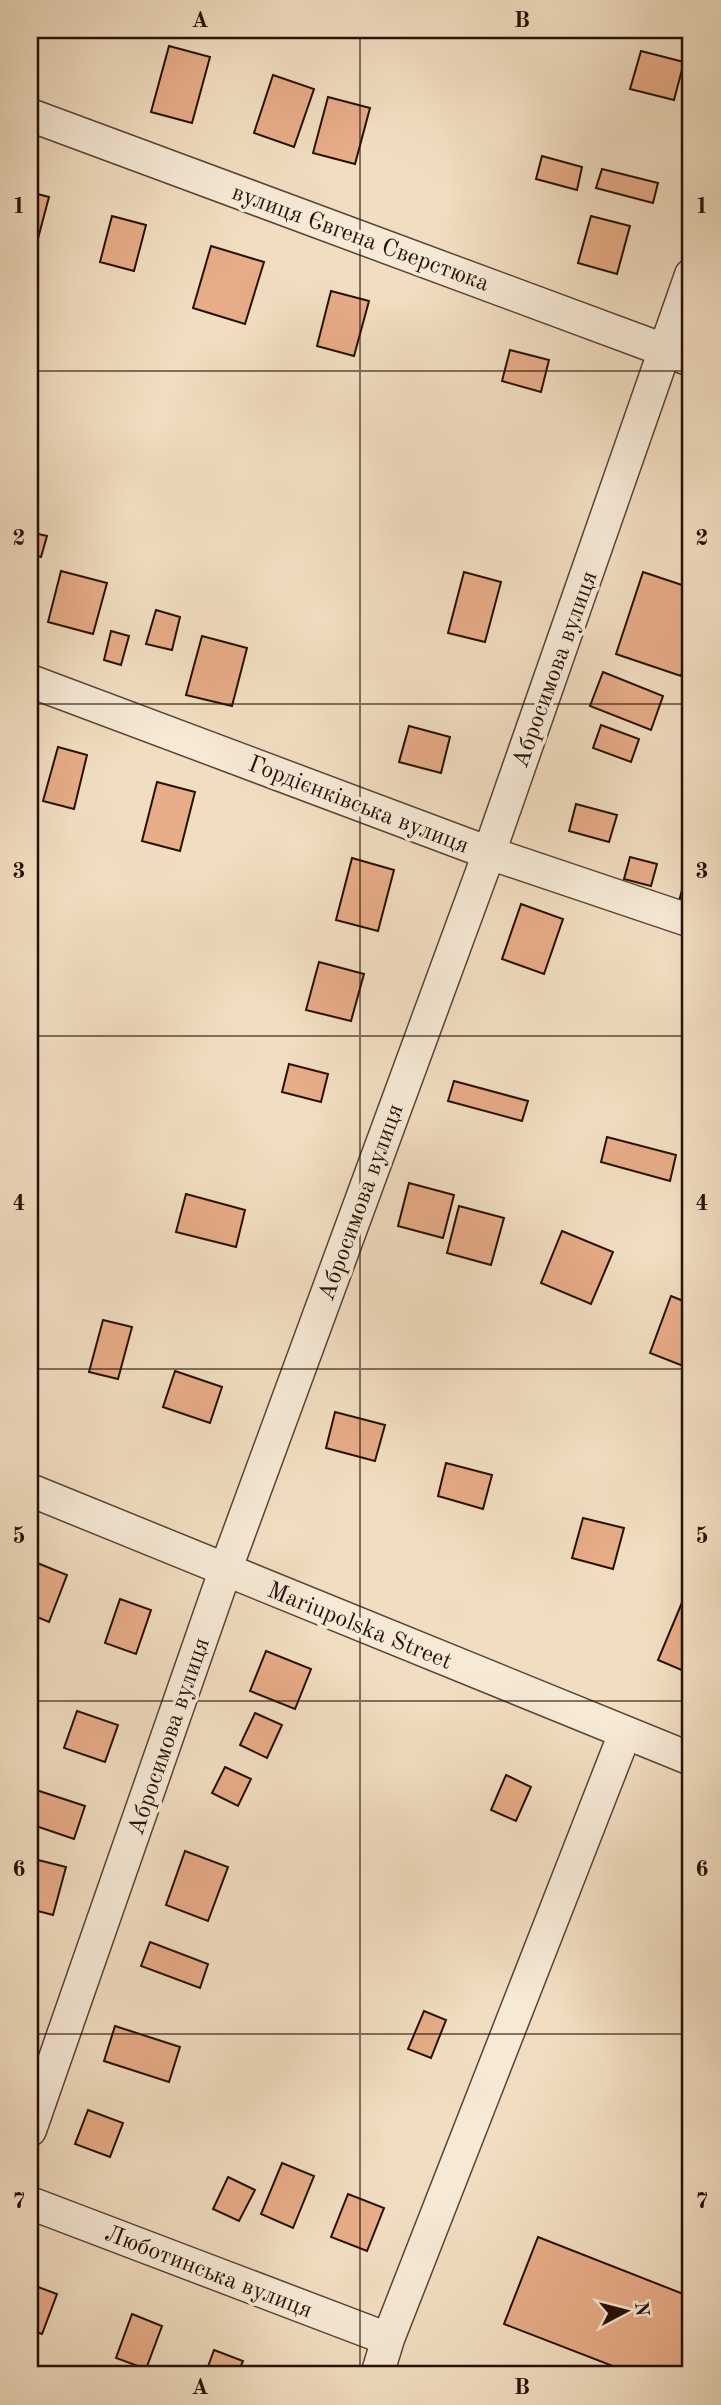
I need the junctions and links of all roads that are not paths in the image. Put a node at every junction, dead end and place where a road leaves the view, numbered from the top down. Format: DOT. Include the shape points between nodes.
graph roads {
  1 [pos="30,116"];
  2 [pos="691,275"];
  3 [pos="679,354"];
  4 [pos="30,681"];
  5 [pos="489,853"];
  6 [pos="691,921"];
  7 [pos="30,1490"];
  8 [pos="225,1570"];
  9 [pos="625,1733"];
  10 [pos="691,1759"];
  11 [pos="30,2130"];
  12 [pos="30,2203"];
  13 [pos="388,2339"];
  14 [pos="377,2375"];
  1 -- 3 [label="street, вулиця Євгена Сверстюка"];
  2 -- 3 [label="street, Абросимова вулиця"];
  3 -- 5 [label="street, Абросимова вулиця"];
  4 -- 5 [label="street, Гордієнківська вулиця"];
  5 -- 6 [label="street, Гордієнківська вулиця"];
  5 -- 8 [label="street, Абросимова вулиця"];
  7 -- 8 [label="street, Mariupolska Street"];
  8 -- 9 [label="street, Mariupolska Street"];
  8 -- 11 [label="street, Абросимова вулиця"];
  9 -- 10 [label="street, Mariupolska Street"];
  9 -- 13 [label="street"];
  12 -- 13 [label="street, Люботинська вулиця"];
  13 -- 14 [label="street"];
}
